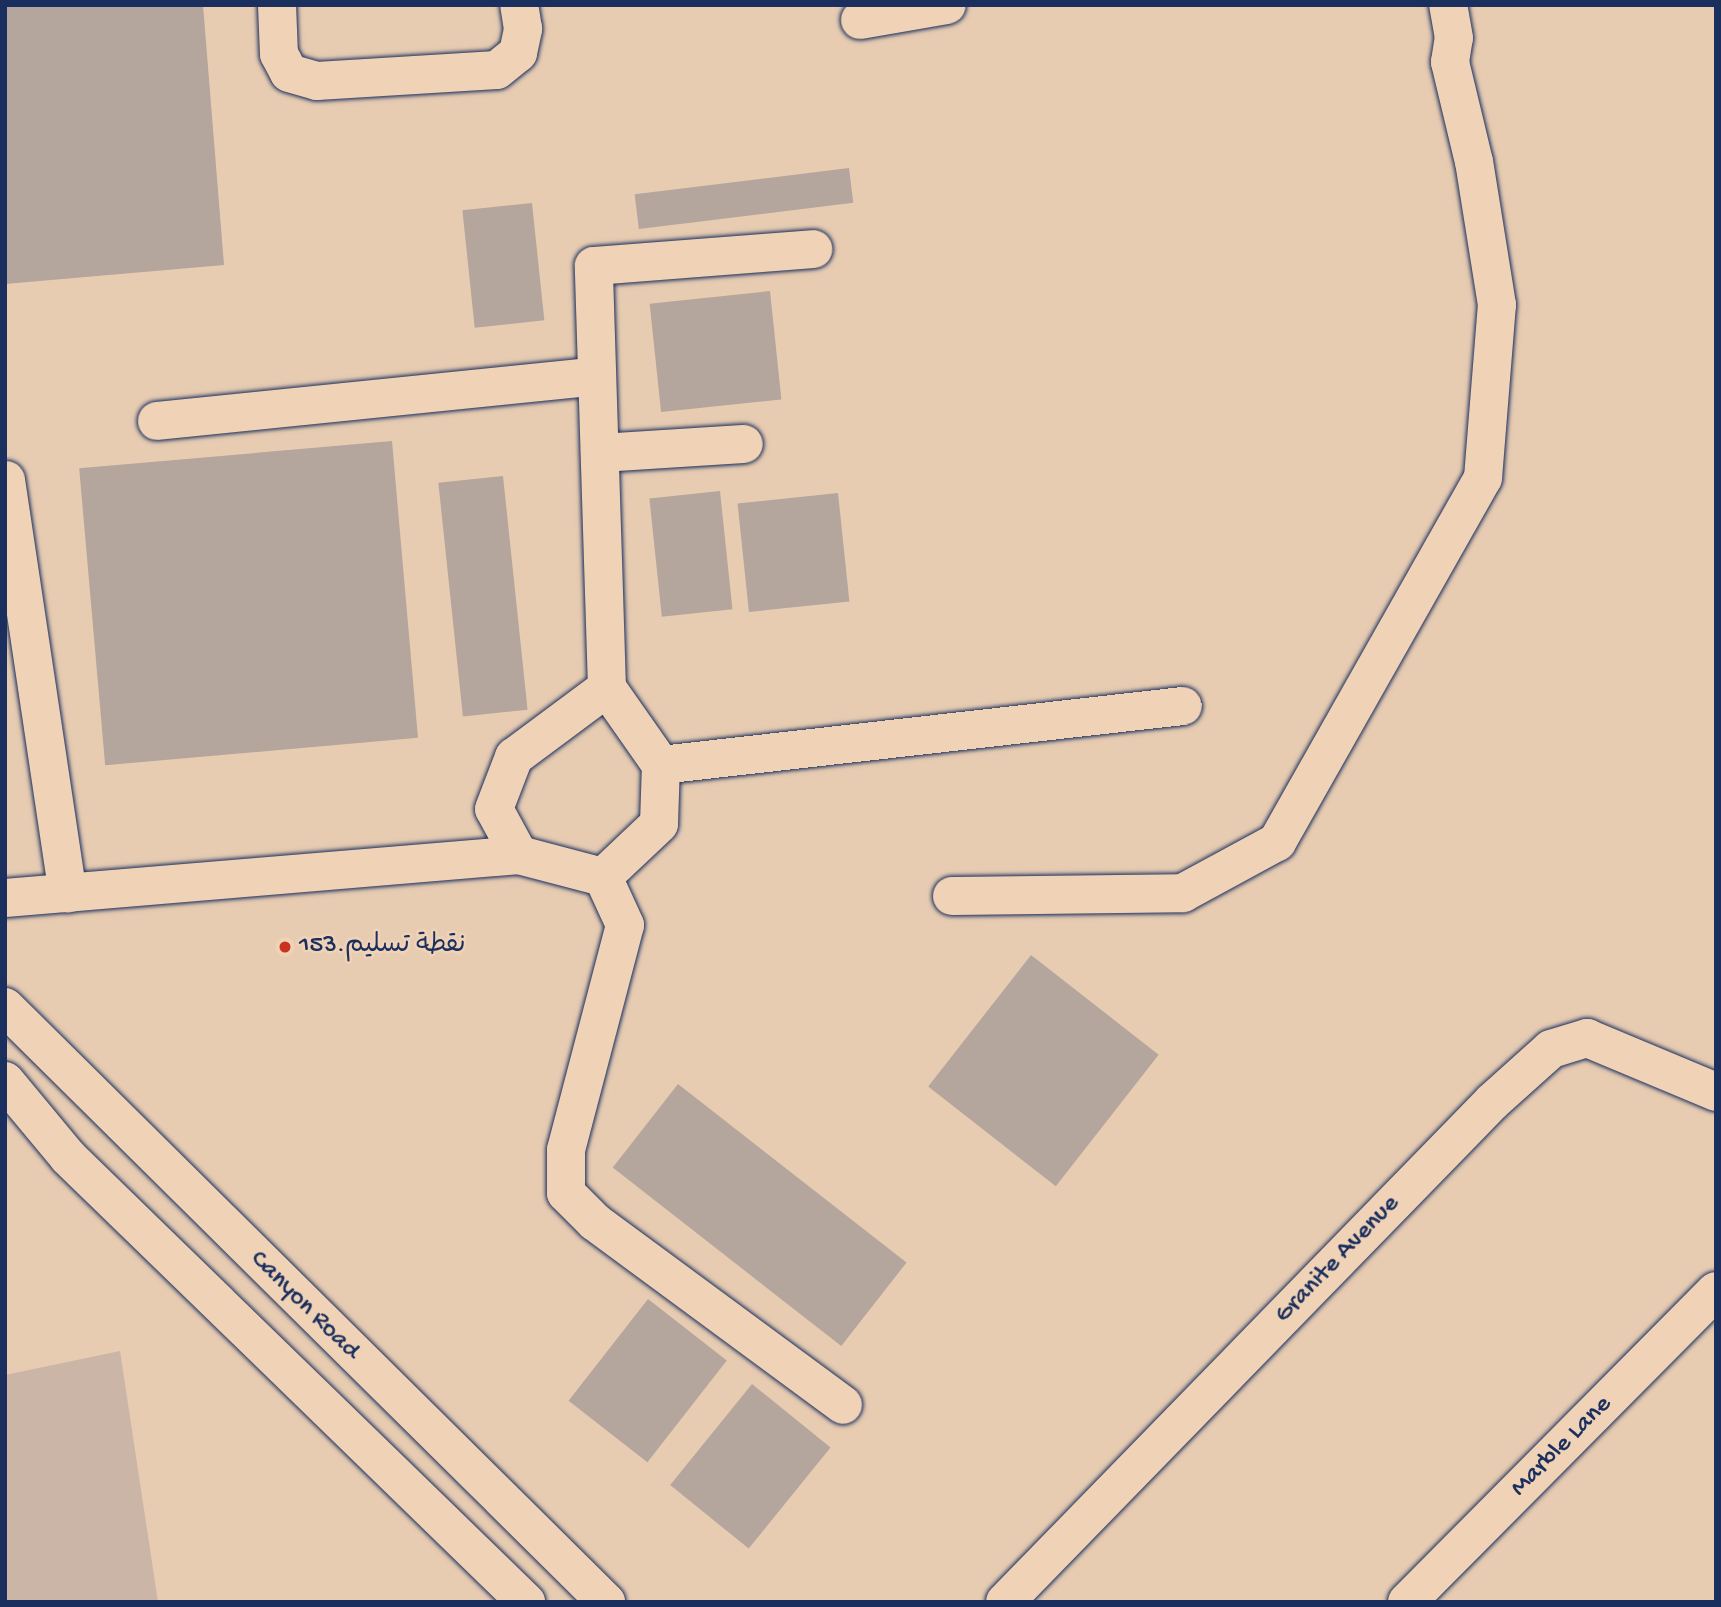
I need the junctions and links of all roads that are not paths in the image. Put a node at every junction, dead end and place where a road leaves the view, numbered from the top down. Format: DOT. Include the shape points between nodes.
graph roads {
  1 [pos="277,5"];
  2 [pos="519,5"];
  3 [pos="947,5"];
  4 [pos="1448,5"];
  5 [pos="860,20"];
  6 [pos="813,249"];
  7 [pos="597,376"];
  8 [pos="157,421"];
  9 [pos="744,444"];
  10 [pos="600,453"];
  11 [pos="6,480"];
  12 [pos="607,688"];
  13 [pos="1183,706"];
  14 [pos="661,765"];
  15 [pos="519,855"];
  16 [pos="603,877"];
  17 [pos="68,893"];
  18 [pos="951,895"];
  19 [pos="5,898"];
  20 [pos="5,1007"];
  21 [pos="5,1081"];
  22 [pos="1716,1092"];
  23 [pos="1716,1291"];
  24 [pos="843,1405"];
  25 [pos="526,1602"];
  26 [pos="606,1602"];
  27 [pos="1005,1602"];
  28 [pos="1407,1602"];
  1 -- 2 [label="main road" via="279,54 289,73 317,81 497,70 518,53 523,29"];
  3 -- 5 [label="main road"];
  4 -- 18 [label="main road" via="1454,38 1450,62 1474,162 1497,305 1483,478 1277,842 1183,893"];
  6 -- 7 [label="main road" via="594,267"];
  7 -- 8 [label="main road"];
  7 -- 10 [label="main road"];
  9 -- 10 [label="main road"];
  10 -- 12 [label="main road"];
  11 -- 17 [label="main road"];
  12 -- 14 [label="main road"];
  12 -- 15 [label="main road" via="514,757 494,809"];
  13 -- 14 [label="main road"];
  14 -- 16 [label="main road" via="659,824"];
  15 -- 16 [label="main road"];
  15 -- 17 [label="main road"];
  16 -- 24 [label="main road" via="625,925 566,1150 566,1193 594,1222"];
  17 -- 19 [label="main road"];
  20 -- 26 [label="main road, Canyon Road"];
  21 -- 25 [label="main road" via="68,1157"];
  22 -- 27 [label="main road, Granite Avenue" via="1587,1038 1550,1049 1492,1102"];
  23 -- 28 [label="main road, Marble Lane"];
}
